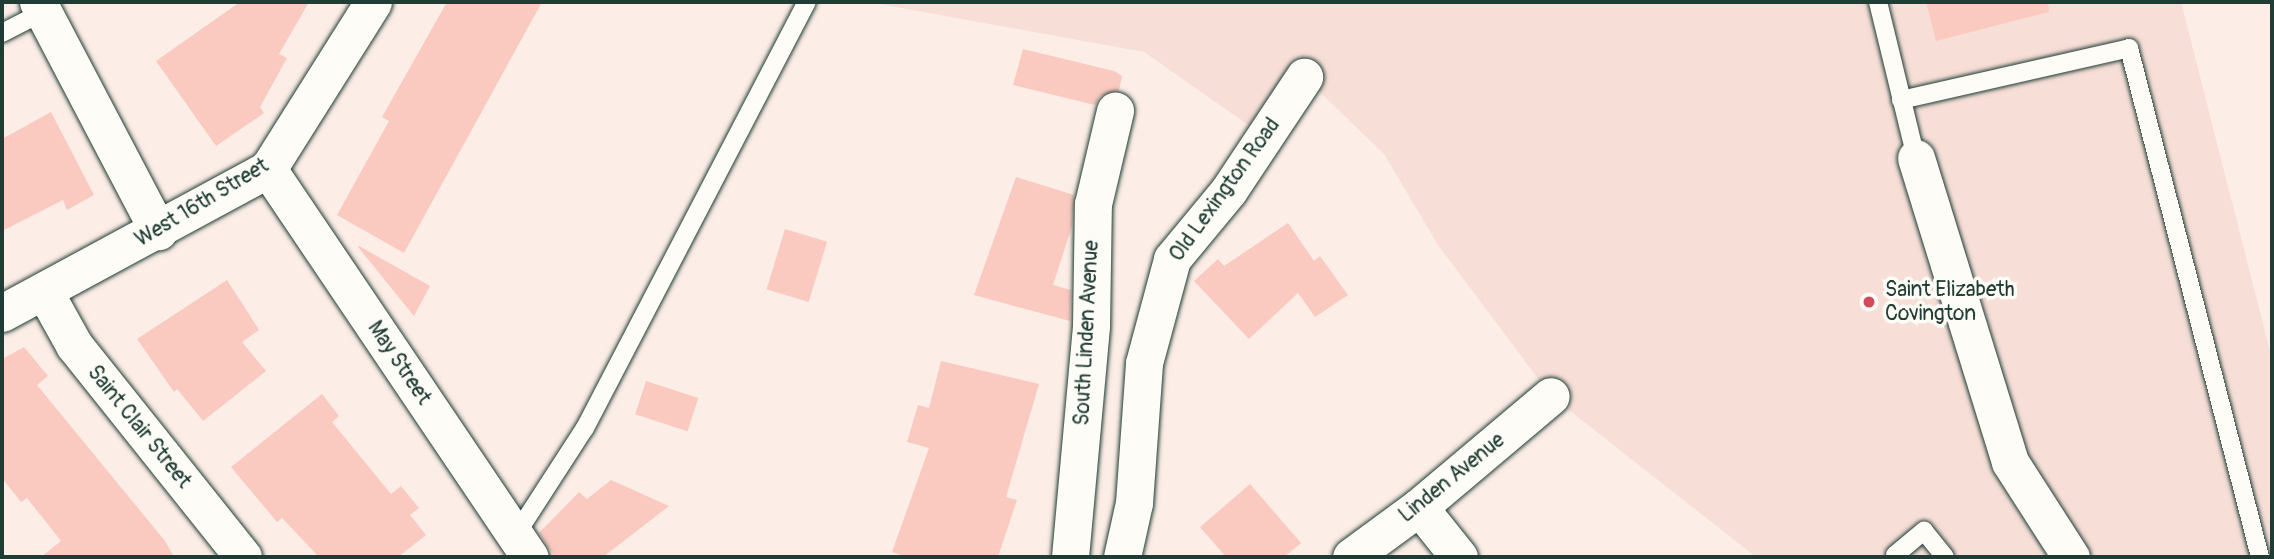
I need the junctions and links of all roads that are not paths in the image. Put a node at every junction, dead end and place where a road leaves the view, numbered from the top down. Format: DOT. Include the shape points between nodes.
graph roads {
  1 [pos="373,2"];
  2 [pos="807,2"];
  3 [pos="1878,2"];
  4 [pos="40,7"];
  5 [pos="2,33"];
  6 [pos="1304,77"];
  7 [pos="1901,100"];
  8 [pos="1115,111"];
  9 [pos="1916,158"];
  10 [pos="268,169"];
  11 [pos="158,231"];
  12 [pos="44,291"];
  13 [pos="2,313"];
  14 [pos="1551,396"];
  15 [pos="1419,507"];
  16 [pos="523,547"];
  17 [pos="1895,555"];
  18 [pos="243,557"];
  19 [pos="1070,557"];
  20 [pos="1122,557"];
  21 [pos="1351,557"];
  22 [pos="1459,557"];
  23 [pos="1945,557"];
  24 [pos="2071,557"];
  25 [pos="2260,557"];
  1 -- 10 [label="street, West 16th Street"];
  2 -- 16 [label="lane"];
  3 -- 7 [label="lane"];
  4 -- 5 [label="lane"];
  4 -- 11 [label="street"];
  6 -- 20 [label="street, Old Lexington Road" via="1228,190 1172,259 1144,363 1134,503"];
  7 -- 9 [label="lane"];
  7 -- 25 [label="lane" via="2129,48"];
  8 -- 19 [label="street, South Linden Avenue" via="1093,204 1091,326"];
  9 -- 24 [label="street" via="2010,462"];
  10 -- 11 [label="street, West 16th Street"];
  10 -- 16 [label="street, May Street"];
  11 -- 12 [label="street, West 16th Street"];
  12 -- 13 [label="street, West 16th Street"];
  12 -- 18 [label="street, Saint Clair Street" via="75,345"];
  14 -- 15 [label="street, Linden Avenue"];
  15 -- 21 [label="street, Linden Avenue"];
  15 -- 22 [label="street"];
  17 -- 23 [label="lane" via="1924,531"];
}
